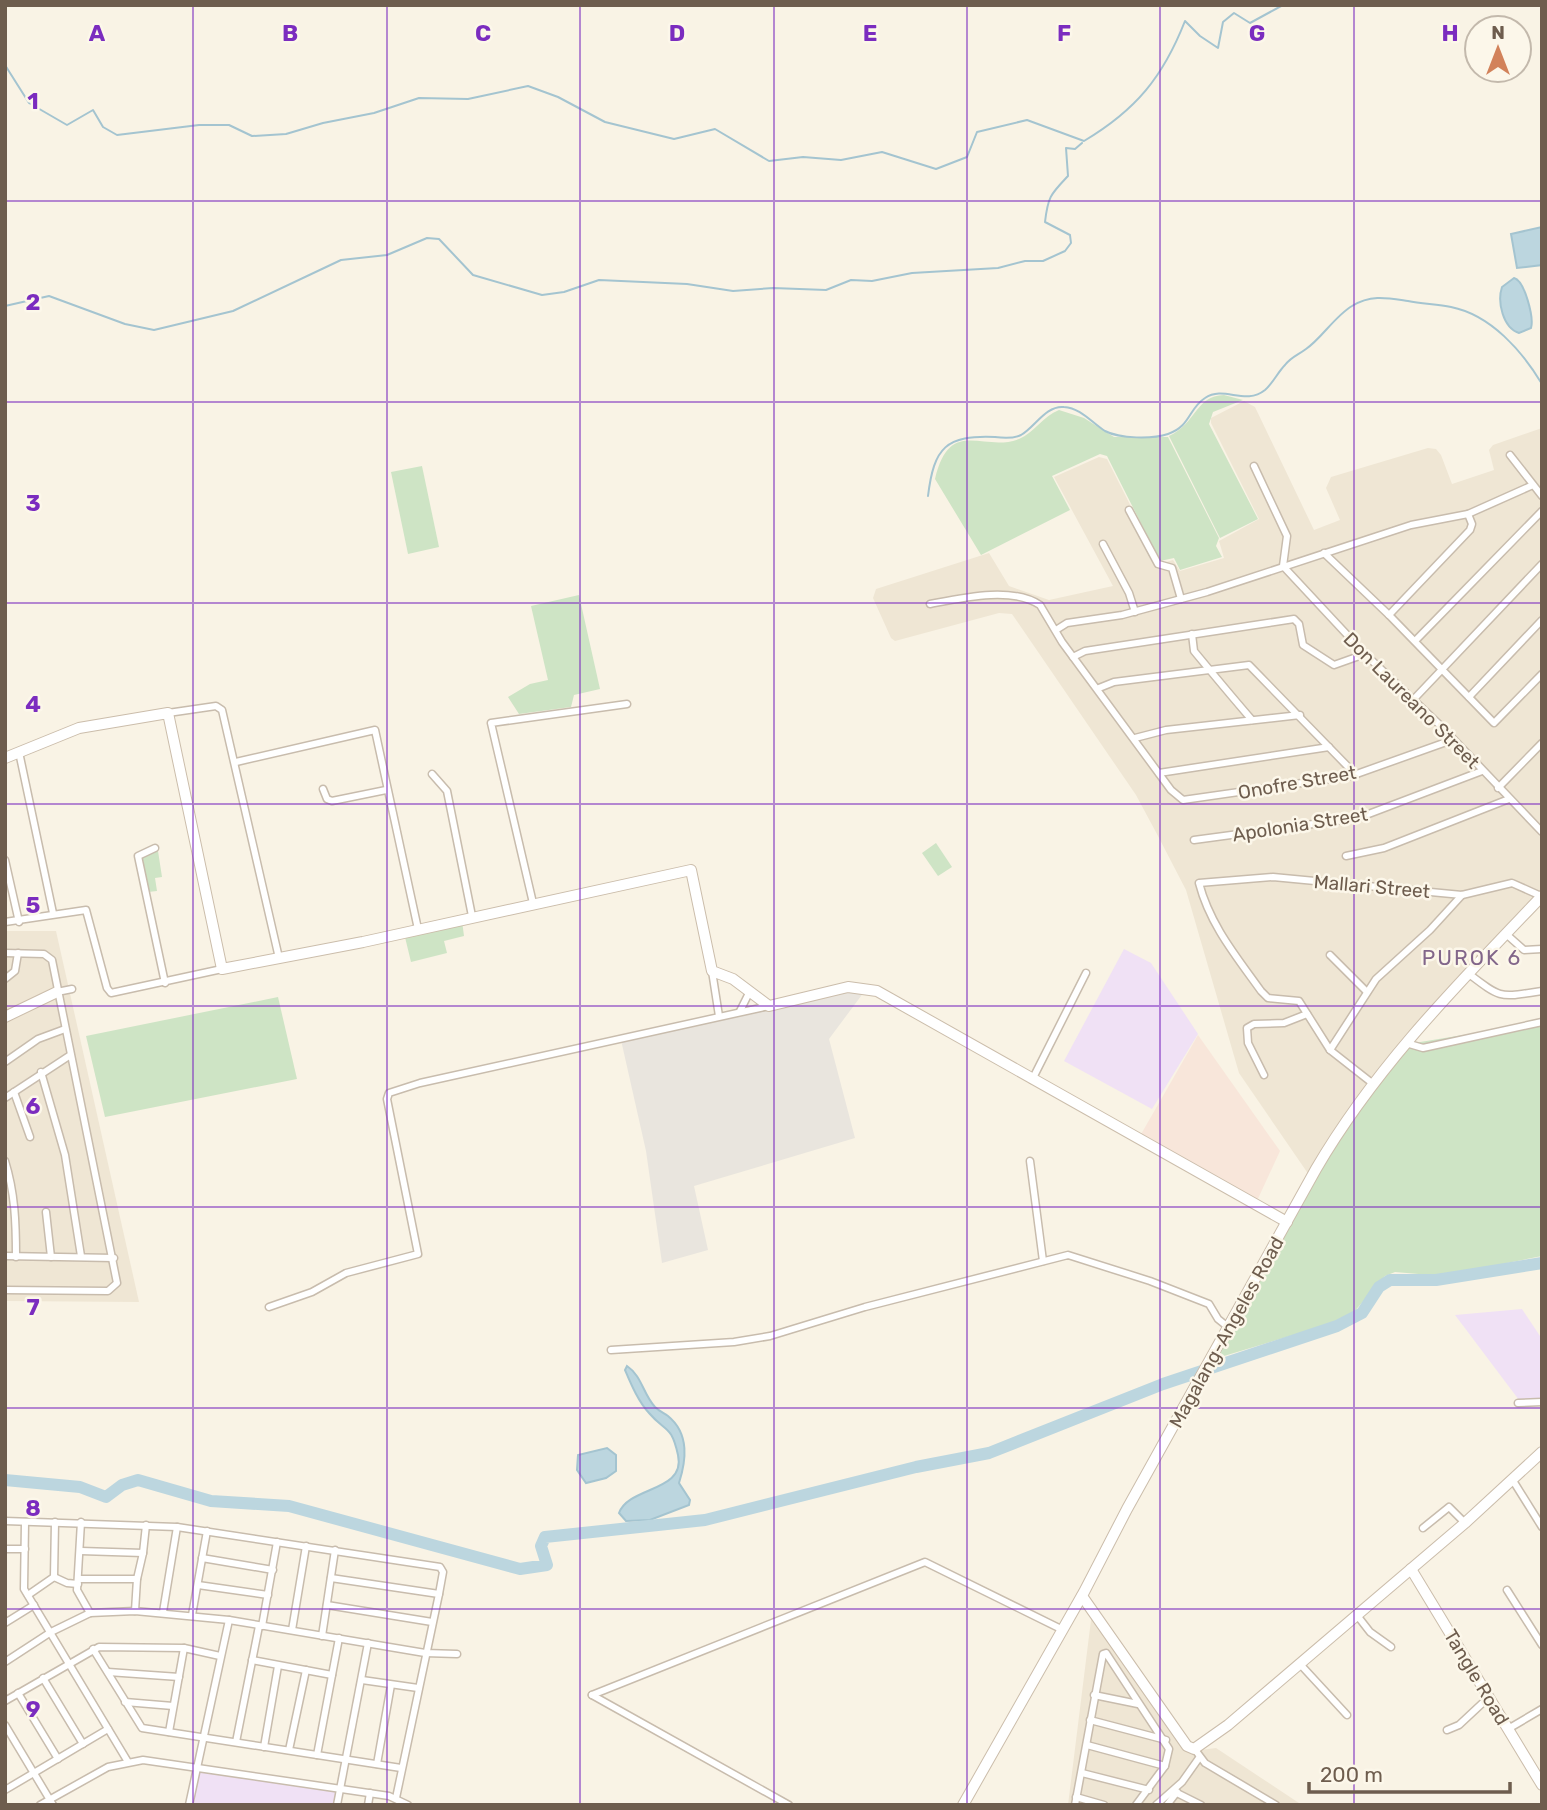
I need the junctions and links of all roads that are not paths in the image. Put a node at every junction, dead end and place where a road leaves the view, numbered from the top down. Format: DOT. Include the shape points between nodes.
graph roads {
  1 [pos="1510,455"];
  2 [pos="1255,466"];
  3 [pos="1533,485"];
  4 [pos="1542,496"];
  5 [pos="1129,510"];
  6 [pos="1542,511"];
  7 [pos="1468,514"];
  8 [pos="1103,544"];
  9 [pos="1324,553"];
  10 [pos="1542,564"];
  11 [pos="1283,566"];
  12 [pos="1181,599"];
  13 [pos="930,604"];
  14 [pos="1135,612"];
  15 [pos="1389,615"];
  16 [pos="1542,620"];
  17 [pos="1056,630"];
  18 [pos="1192,635"];
  19 [pos="1416,641"];
  20 [pos="1365,654"];
  21 [pos="1073,657"];
  22 [pos="1211,670"];
  23 [pos="1440,670"];
  24 [pos="1542,674"];
  25 [pos="1099,688"];
  26 [pos="1469,696"];
  27 [pos="1413,700"];
  28 [pos="626,704"];
  29 [pos="168,712"];
  30 [pos="1300,715"];
  31 [pos="1252,720"];
  32 [pos="1135,738"];
  33 [pos="1452,740"];
  34 [pos="1542,743"];
  35 [pos="1329,747"];
  36 [pos="19,752"];
  37 [pos="5,758"];
  38 [pos="236,762"];
  39 [pos="1482,771"];
  40 [pos="1159,773"];
  41 [pos="432,774"];
  42 [pos="1356,775"];
  43 [pos="1498,788"];
  44 [pos="323,789"];
  45 [pos="386,790"];
  46 [pos="1508,799"];
  47 [pos="1542,832"];
  48 [pos="1194,841"];
  49 [pos="155,848"];
  50 [pos="1346,856"];
  51 [pos="5,860"];
  52 [pos="6,868"];
  53 [pos="1462,895"];
  54 [pos="1542,896"];
  55 [pos="533,903"];
  56 [pos="53,913"];
  57 [pos="472,916"];
  58 [pos="5,922"];
  59 [pos="19,922"];
  60 [pos="418,929"];
  61 [pos="1506,934"];
  62 [pos="1542,949"];
  63 [pos="5,953"];
  64 [pos="18,953"];
  65 [pos="1330,955"];
  66 [pos="279,958"];
  67 [pos="222,969"];
  68 [pos="712,971"];
  69 [pos="1086,973"];
  70 [pos="1469,974"];
  71 [pos="5,979"];
  72 [pos="165,984"];
  73 [pos="72,989"];
  74 [pos="750,991"];
  75 [pos="1542,991"];
  76 [pos="57,992"];
  77 [pos="1367,992"];
  78 [pos="769,1006"];
  79 [pos="740,1011"];
  80 [pos="1307,1014"];
  81 [pos="719,1016"];
  82 [pos="5,1017"];
  83 [pos="1542,1022"];
  84 [pos="65,1029"];
  85 [pos="1406,1043"];
  86 [pos="1330,1049"];
  87 [pos="69,1056"];
  88 [pos="5,1062"];
  89 [pos="41,1072"];
  90 [pos="1264,1075"];
  91 [pos="1031,1081"];
  92 [pos="1372,1083"];
  93 [pos="14,1091"];
  94 [pos="5,1098"];
  95 [pos="30,1137"];
  96 [pos="1030,1160"];
  97 [pos="5,1161"];
  98 [pos="46,1212"];
  99 [pos="1287,1222"];
  100 [pos="5,1256"];
  101 [pos="81,1256"];
  102 [pos="16,1257"];
  103 [pos="51,1257"];
  104 [pos="114,1258"];
  105 [pos="1043,1261"];
  106 [pos="5,1290"];
  107 [pos="269,1307"];
  108 [pos="1228,1327"];
  109 [pos="611,1350"];
  110 [pos="1542,1402"];
  111 [pos="1518,1403"];
  112 [pos="1542,1452"];
  113 [pos="1512,1479"];
  114 [pos="5,1521"];
  115 [pos="25,1521"];
  116 [pos="55,1522"];
  117 [pos="81,1522"];
  118 [pos="1465,1523"];
  119 [pos="146,1525"];
  120 [pos="177,1527"];
  121 [pos="1542,1527"];
  122 [pos="1423,1528"];
  123 [pos="207,1531"];
  124 [pos="277,1542"];
  125 [pos="306,1546"];
  126 [pos="5,1549"];
  127 [pos="25,1549"];
  128 [pos="335,1550"];
  129 [pos="80,1551"];
  130 [pos="143,1553"];
  131 [pos="202,1558"];
  132 [pos="1411,1569"];
  133 [pos="273,1570"];
  134 [pos="54,1577"];
  135 [pos="331,1578"];
  136 [pos="137,1579"];
  137 [pos="79,1581"];
  138 [pos="198,1585"];
  139 [pos="1507,1590"];
  140 [pos="439,1594"];
  141 [pos="1083,1594"];
  142 [pos="28,1595"];
  143 [pos="268,1595"];
  144 [pos="34,1605"];
  145 [pos="327,1605"];
  146 [pos="135,1611"];
  147 [pos="90,1612"];
  148 [pos="163,1612"];
  149 [pos="1356,1614"];
  150 [pos="192,1615"];
  151 [pos="229,1620"];
  152 [pos="432,1622"];
  153 [pos="5,1623"];
  154 [pos="261,1626"];
  155 [pos="1061,1629"];
  156 [pos="292,1630"];
  157 [pos="51,1632"];
  158 [pos="322,1636"];
  159 [pos="339,1638"];
  160 [pos="368,1643"];
  161 [pos="1542,1646"];
  162 [pos="1391,1647"];
  163 [pos="184,1648"];
  164 [pos="93,1649"];
  165 [pos="425,1653"];
  166 [pos="457,1654"];
  167 [pos="220,1656"];
  168 [pos="252,1660"];
  169 [pos="5,1662"];
  170 [pos="69,1662"];
  171 [pos="1300,1663"];
  172 [pos="278,1665"];
  173 [pos="306,1670"];
  174 [pos="108,1672"];
  175 [pos="332,1675"];
  176 [pos="179,1677"];
  177 [pos="43,1678"];
  178 [pos="362,1680"];
  179 [pos="391,1685"];
  180 [pos="418,1688"];
  181 [pos="18,1693"];
  182 [pos="1094,1695"];
  183 [pos="1489,1697"];
  184 [pos="5,1701"];
  185 [pos="125,1702"];
  186 [pos="1138,1704"];
  187 [pos="173,1706"];
  188 [pos="1542,1709"];
  189 [pos="1347,1714"];
  190 [pos="1090,1720"];
  191 [pos="5,1726"];
  192 [pos="108,1728"];
  193 [pos="1508,1729"];
  194 [pos="1447,1730"];
  195 [pos="169,1732"];
  196 [pos="202,1737"];
  197 [pos="1166,1740"];
  198 [pos="236,1742"];
  199 [pos="83,1744"];
  200 [pos="1087,1745"];
  201 [pos="264,1747"];
  202 [pos="1197,1749"];
  203 [pos="289,1751"];
  204 [pos="317,1755"];
  205 [pos="58,1759"];
  206 [pos="347,1760"];
  207 [pos="128,1762"];
  208 [pos="377,1764"];
  209 [pos="1165,1766"];
  210 [pos="196,1768"];
  211 [pos="401,1768"];
  212 [pos="33,1773"];
  213 [pos="1082,1773"];
  214 [pos="1542,1785"];
  215 [pos="6,1787"];
  216 [pos="341,1789"];
  217 [pos="1149,1790"];
  218 [pos="1175,1791"];
  219 [pos="370,1793"];
  220 [pos="396,1798"];
  221 [pos="1076,1801"];
  222 [pos="52,1802"];
  223 [pos="40,1805"];
  224 [pos="189,1805"];
  225 [pos="337,1805"];
  226 [pos="368,1805"];
  227 [pos="408,1805"];
  228 [pos="789,1805"];
  229 [pos="963,1805"];
  230 [pos="1104,1805"];
  231 [pos="1136,1805"];
  232 [pos="1156,1805"];
  233 [pos="1167,1805"];
  234 [pos="1201,1805"];
  235 [pos="1276,1805"];
  1 -- 3 [label="street"];
  2 -- 11 [label="street" via="1287,536"];
  3 -- 4 [label="street"];
  3 -- 7 [label="street"];
  5 -- 12 [label="street" via="1158,564 1172,568"];
  6 -- 19 [label="street"];
  7 -- 9 [label="street" via="1411,525"];
  7 -- 15 [label="street" via="1470,530"];
  8 -- 14 [label="street"];
  9 -- 11 [label="street"];
  9 -- 15 [label="street"];
  10 -- 23 [label="street"];
  11 -- 12 [label="street"];
  11 -- 20 [label="street, Don Laureano Street"];
  12 -- 14 [label="street"];
  13 -- 17 [label="street" via="982,593 1033,600"];
  14 -- 17 [label="street" via="1068,623"];
  15 -- 19 [label="street"];
  16 -- 26 [label="street"];
  17 -- 21 [label="street"];
  18 -- 20 [label="street" via="1296,619 1303,645 1334,664"];
  18 -- 21 [label="street" via="1085,651"];
  18 -- 22 [label="street" via="1194,651"];
  19 -- 23 [label="street"];
  20 -- 27 [label="street, Don Laureano Street"];
  21 -- 25 [label="street"];
  22 -- 25 [label="street" via="1119,681"];
  22 -- 30 [label="street" via="1249,665"];
  22 -- 31 [label="street"];
  23 -- 26 [label="street"];
  23 -- 27 [label="street"];
  24 -- 26 [label="street" via="1494,723"];
  25 -- 32 [label="street"];
  27 -- 33 [label="street, Don Laureano Street"];
  28 -- 55 [label="street" via="491,723"];
  29 -- 36 [label="street" via="79,728"];
  29 -- 38 [label="street" via="220,707"];
  29 -- 67 [label="street"];
  30 -- 31 [label="street"];
  30 -- 35 [label="street"];
  31 -- 32 [label="street"];
  32 -- 40 [label="street"];
  33 -- 39 [label="street, Don Laureano Street"];
  33 -- 42 [label="street, Onofre Street"];
  34 -- 43 [label="street"];
  35 -- 40 [label="street"];
  35 -- 42 [label="street"];
  36 -- 37 [label="street"];
  36 -- 56 [label="street"];
  38 -- 45 [label="street" via="375,730"];
  38 -- 66 [label="street"];
  39 -- 43 [label="street, Don Laureano Street"];
  39 -- 48 [label="street, Apolonia Street" via="1358,818"];
  40 -- 42 [label="street, Onofre Street" via="1179,799 1187,800"];
  41 -- 57 [label="street" via="447,791"];
  43 -- 46 [label="street, Don Laureano Street"];
  44 -- 45 [label="street" via="332,801"];
  45 -- 60 [label="street"];
  46 -- 47 [label="street, Don Laureano Street"];
  46 -- 50 [label="street" via="1384,848"];
  49 -- 72 [label="street" via="138,856"];
  51 -- 52 [label="street"];
  52 -- 59 [label="street"];
  53 -- 54 [label="street, Mallari Street" via="1512,883"];
  53 -- 77 [label="street"];
  53 -- 80 [label="street, Mallari Street" via="1273,877 1199,883 1215,927 1261,991 1268,998 1297,999"];
  54 -- 61 [label="street, Magalang-Angeles Road"];
  55 -- 57 [label="street"];
  55 -- 68 [label="street" via="691,870"];
  56 -- 59 [label="street"];
  56 -- 72 [label="street" via="82,909 89,913 111,993"];
  57 -- 60 [label="street"];
  58 -- 59 [label="street"];
  60 -- 66 [label="street"];
  61 -- 62 [label="street" via="1524,950"];
  61 -- 70 [label="street, Magalang-Angeles Road"];
  63 -- 64 [label="street"];
  64 -- 71 [label="street" via="15,971"];
  64 -- 76 [label="street" via="49,957"];
  65 -- 77 [label="street"];
  66 -- 67 [label="street"];
  67 -- 72 [label="street"];
  68 -- 74 [label="street"];
  68 -- 81 [label="street"];
  69 -- 91 [label="street"];
  70 -- 75 [label="street" via="1496,994 1510,998"];
  70 -- 85 [label="street, Magalang-Angeles Road"];
  73 -- 76 [label="street"];
  74 -- 78 [label="street"];
  74 -- 79 [label="street"];
  76 -- 82 [label="street"];
  76 -- 84 [label="street"];
  77 -- 86 [label="street"];
  78 -- 79 [label="street"];
  78 -- 91 [label="street" via="848,987 869,989"];
  79 -- 81 [label="street"];
  80 -- 86 [label="street"];
  80 -- 90 [label="street" via="1284,1023 1247,1028 1248,1043"];
  81 -- 107 [label="street" via="389,1093 418,1255 346,1273 312,1292"];
  83 -- 85 [label="street" via="1423,1048"];
  84 -- 87 [label="street"];
  84 -- 88 [label="street" via="38,1039"];
  85 -- 92 [label="street, Magalang-Angeles Road"];
  86 -- 92 [label="street"];
  87 -- 89 [label="street"];
  87 -- 104 [label="street"];
  89 -- 93 [label="street"];
  89 -- 101 [label="street" via="65,1155"];
  91 -- 99 [label="street"];
  92 -- 99 [label="street, Magalang-Angeles Road" via="1320,1161"];
  93 -- 94 [label="street"];
  93 -- 95 [label="street"];
  96 -- 105 [label="street"];
  97 -- 102 [label="street" via="12,1185"];
  98 -- 103 [label="street"];
  99 -- 108 [label="street, Magalang-Angeles Road"];
  100 -- 102 [label="street"];
  101 -- 103 [label="street"];
  101 -- 104 [label="street"];
  102 -- 103 [label="street"];
  104 -- 106 [label="street" via="117,1283 108,1291"];
  105 -- 108 [label="street" via="1070,1256 1150,1281 1209,1304"];
  105 -- 109 [label="street" via="770,1336"];
  108 -- 141 [label="street, Magalang-Angeles Road"];
  110 -- 111 [label="street"];
  112 -- 113 [label="street"];
  113 -- 118 [label="street"];
  113 -- 121 [label="street"];
  114 -- 115 [label="street"];
  115 -- 116 [label="street"];
  115 -- 127 [label="street"];
  116 -- 117 [label="street"];
  116 -- 134 [label="street"];
  117 -- 119 [label="street"];
  117 -- 129 [label="street"];
  118 -- 122 [label="street" via="1447,1507"];
  118 -- 132 [label="street"];
  119 -- 120 [label="street"];
  119 -- 130 [label="street"];
  120 -- 123 [label="street"];
  120 -- 148 [label="street"];
  123 -- 124 [label="street"];
  123 -- 131 [label="street"];
  124 -- 125 [label="street"];
  124 -- 133 [label="street"];
  125 -- 128 [label="street"];
  125 -- 156 [label="street"];
  126 -- 127 [label="street"];
  127 -- 142 [label="street" via="23,1585"];
  128 -- 135 [label="street"];
  128 -- 140 [label="street" via="440,1567"];
  129 -- 130 [label="street"];
  129 -- 137 [label="street"];
  130 -- 136 [label="street"];
  131 -- 133 [label="street"];
  131 -- 138 [label="street"];
  132 -- 149 [label="street"];
  132 -- 183 [label="street, Tangle Road"];
  133 -- 143 [label="street"];
  134 -- 137 [label="street" via="67,1583"];
  134 -- 142 [label="street"];
  135 -- 140 [label="street"];
  135 -- 145 [label="street"];
  136 -- 137 [label="street"];
  136 -- 146 [label="street"];
  137 -- 147 [label="street" via="77,1591"];
  138 -- 143 [label="street"];
  138 -- 150 [label="street"];
  139 -- 161 [label="street"];
  140 -- 152 [label="street"];
  141 -- 155 [label="street, Magalang-Angeles Road"];
  141 -- 202 [label="street"];
  142 -- 144 [label="street"];
  143 -- 154 [label="street"];
  144 -- 153 [label="street"];
  144 -- 157 [label="street"];
  145 -- 152 [label="street"];
  145 -- 158 [label="street"];
  146 -- 147 [label="street"];
  146 -- 148 [label="street"];
  147 -- 157 [label="street"];
  148 -- 150 [label="street"];
  149 -- 162 [label="street"];
  149 -- 171 [label="street"];
  150 -- 151 [label="street"];
  151 -- 154 [label="street"];
  151 -- 167 [label="street"];
  152 -- 165 [label="street"];
  154 -- 156 [label="street"];
  154 -- 168 [label="street"];
  155 -- 228 [label="street" via="925,1562 592,1695"];
  155 -- 229 [label="street, Magalang-Angeles Road"];
  156 -- 158 [label="street"];
  157 -- 169 [label="street"];
  157 -- 170 [label="street"];
  158 -- 159 [label="street"];
  159 -- 160 [label="street"];
  159 -- 175 [label="street"];
  160 -- 165 [label="street"];
  160 -- 178 [label="street"];
  163 -- 164 [label="street" via="124,1645"];
  163 -- 167 [label="street"];
  163 -- 176 [label="street"];
  164 -- 170 [label="street"];
  164 -- 174 [label="street"];
  165 -- 166 [label="street"];
  165 -- 180 [label="street"];
  167 -- 196 [label="street"];
  168 -- 172 [label="street"];
  168 -- 198 [label="street"];
  170 -- 177 [label="street"];
  170 -- 192 [label="street"];
  171 -- 189 [label="street"];
  171 -- 202 [label="street"];
  172 -- 173 [label="street"];
  172 -- 201 [label="street"];
  173 -- 175 [label="street"];
  173 -- 203 [label="street"];
  174 -- 176 [label="street"];
  174 -- 185 [label="street"];
  175 -- 204 [label="street"];
  176 -- 187 [label="street"];
  177 -- 181 [label="street"];
  177 -- 199 [label="street"];
  178 -- 179 [label="street"];
  178 -- 206 [label="street"];
  179 -- 180 [label="street"];
  179 -- 208 [label="street"];
  180 -- 211 [label="street"];
  181 -- 184 [label="street"];
  181 -- 205 [label="street"];
  182 -- 186 [label="street"];
  182 -- 186 [label="street" via="1105,1653"];
  182 -- 190 [label="street"];
  183 -- 193 [label="street, Tangle Road"];
  183 -- 194 [label="street"];
  185 -- 187 [label="street"];
  185 -- 195 [label="street" via="142,1728"];
  186 -- 197 [label="street"];
  187 -- 195 [label="street"];
  188 -- 193 [label="street"];
  190 -- 197 [label="street"];
  190 -- 200 [label="street"];
  191 -- 212 [label="street"];
  192 -- 199 [label="street"];
  192 -- 207 [label="street"];
  193 -- 214 [label="street, Tangle Road"];
  195 -- 196 [label="street"];
  196 -- 198 [label="street"];
  196 -- 210 [label="street"];
  197 -- 209 [label="street"];
  198 -- 201 [label="street"];
  199 -- 205 [label="street"];
  200 -- 209 [label="street"];
  200 -- 213 [label="street"];
  201 -- 203 [label="street"];
  202 -- 218 [label="street"];
  202 -- 235 [label="street"];
  203 -- 204 [label="street"];
  204 -- 206 [label="street"];
  205 -- 212 [label="street"];
  206 -- 208 [label="street"];
  206 -- 216 [label="street"];
  207 -- 210 [label="street"];
  207 -- 222 [label="street" via="88,1776"];
  208 -- 211 [label="street"];
  209 -- 217 [label="street"];
  210 -- 216 [label="street"];
  210 -- 224 [label="street"];
  211 -- 220 [label="street"];
  212 -- 215 [label="street"];
  212 -- 222 [label="street"];
  213 -- 217 [label="street"];
  213 -- 221 [label="street"];
  216 -- 219 [label="street"];
  216 -- 225 [label="street"];
  217 -- 231 [label="street"];
  218 -- 232 [label="street"];
  218 -- 233 [label="street"];
  218 -- 234 [label="street"];
  219 -- 220 [label="street"];
  219 -- 226 [label="street"];
  220 -- 227 [label="street"];
  221 -- 230 [label="street"];
  222 -- 223 [label="street"];
}
